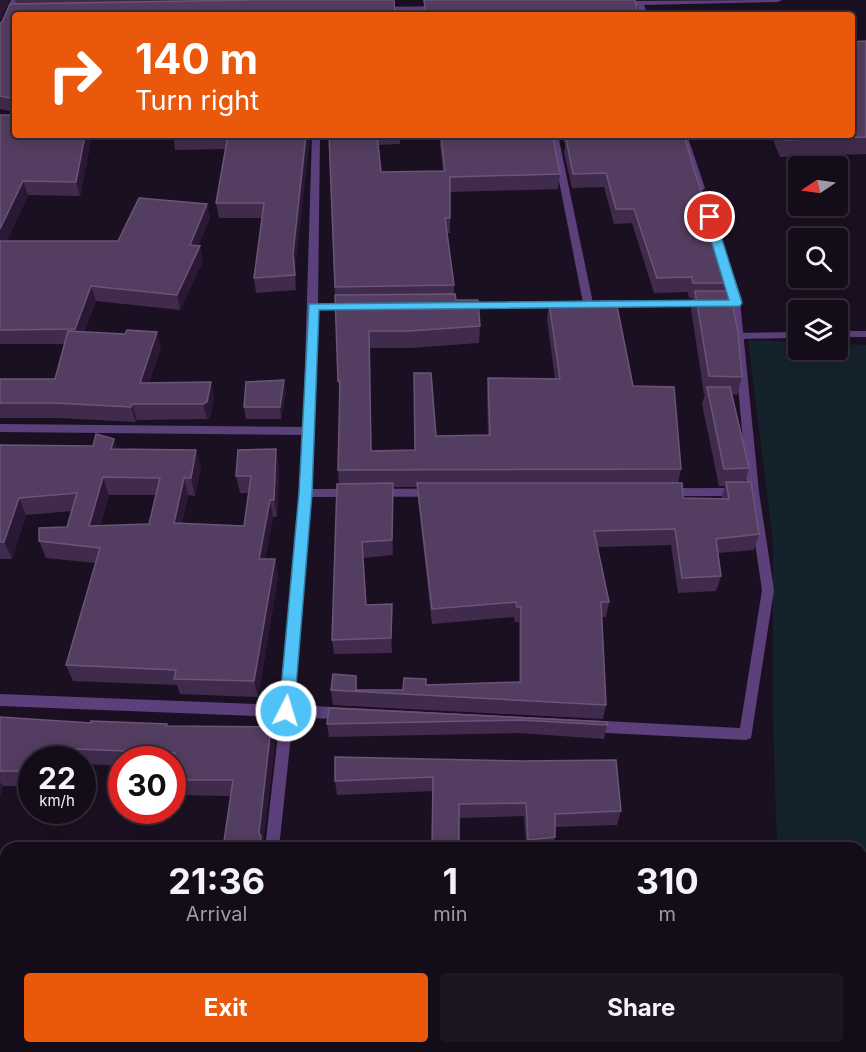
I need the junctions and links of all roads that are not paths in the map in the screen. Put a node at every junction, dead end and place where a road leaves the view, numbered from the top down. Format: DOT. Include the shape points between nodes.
graph roads {
  1 [pos="15,0"];
  2 [pos="778,0"];
  3 [pos="616,3"];
  4 [pos="639,3"];
  5 [pos="449,7"];
  6 [pos="366,9"];
  7 [pos="643,12"];
  8 [pos="10,14"];
  9 [pos="0,35"];
  10 [pos="316,138"];
  11 [pos="555,138"];
  12 [pos="684,138"];
  13 [pos="704,201"];
  14 [pos="708,212"];
  15 [pos="736,301"];
  16 [pos="588,303"];
  17 [pos="367,306"];
  18 [pos="459,306"];
  19 [pos="313,307"];
  20 [pos="848,334"];
  21 [pos="866,334"];
  22 [pos="788,335"];
  23 [pos="739,336"];
  24 [pos="0,429"];
  25 [pos="308,431"];
  26 [pos="753,492"];
  27 [pos="306,493"];
  28 [pos="0,699"];
  29 [pos="286,711"];
  30 [pos="273,842"];
  1 -- 8 [label="street"];
  2 -- 4 [label="street"];
  3 -- 4 [label="street"];
  4 -- 7 [label="street"];
  5 -- 6 [label="street"];
  8 -- 9 [label="street"];
  10 -- 19 [label="street"];
  11 -- 16 [label="street"];
  12 -- 13 [label="street"];
  14 -- 15 [label="street"];
  15 -- 16 [label="street"];
  15 -- 23 [label="street"];
  16 -- 18 [label="street"];
  17 -- 19 [label="street"];
  19 -- 25 [label="street"];
  20 -- 21 [label="street"];
  22 -- 23 [label="street"];
  23 -- 26 [label="street"];
  24 -- 25 [label="street"];
  25 -- 27 [label="street"];
  26 -- 27 [label="street"];
  26 -- 29 [label="street" via="768,590 746,734"];
  27 -- 29 [label="street"];
  28 -- 29 [label="street"];
  29 -- 30 [label="street"];
}
